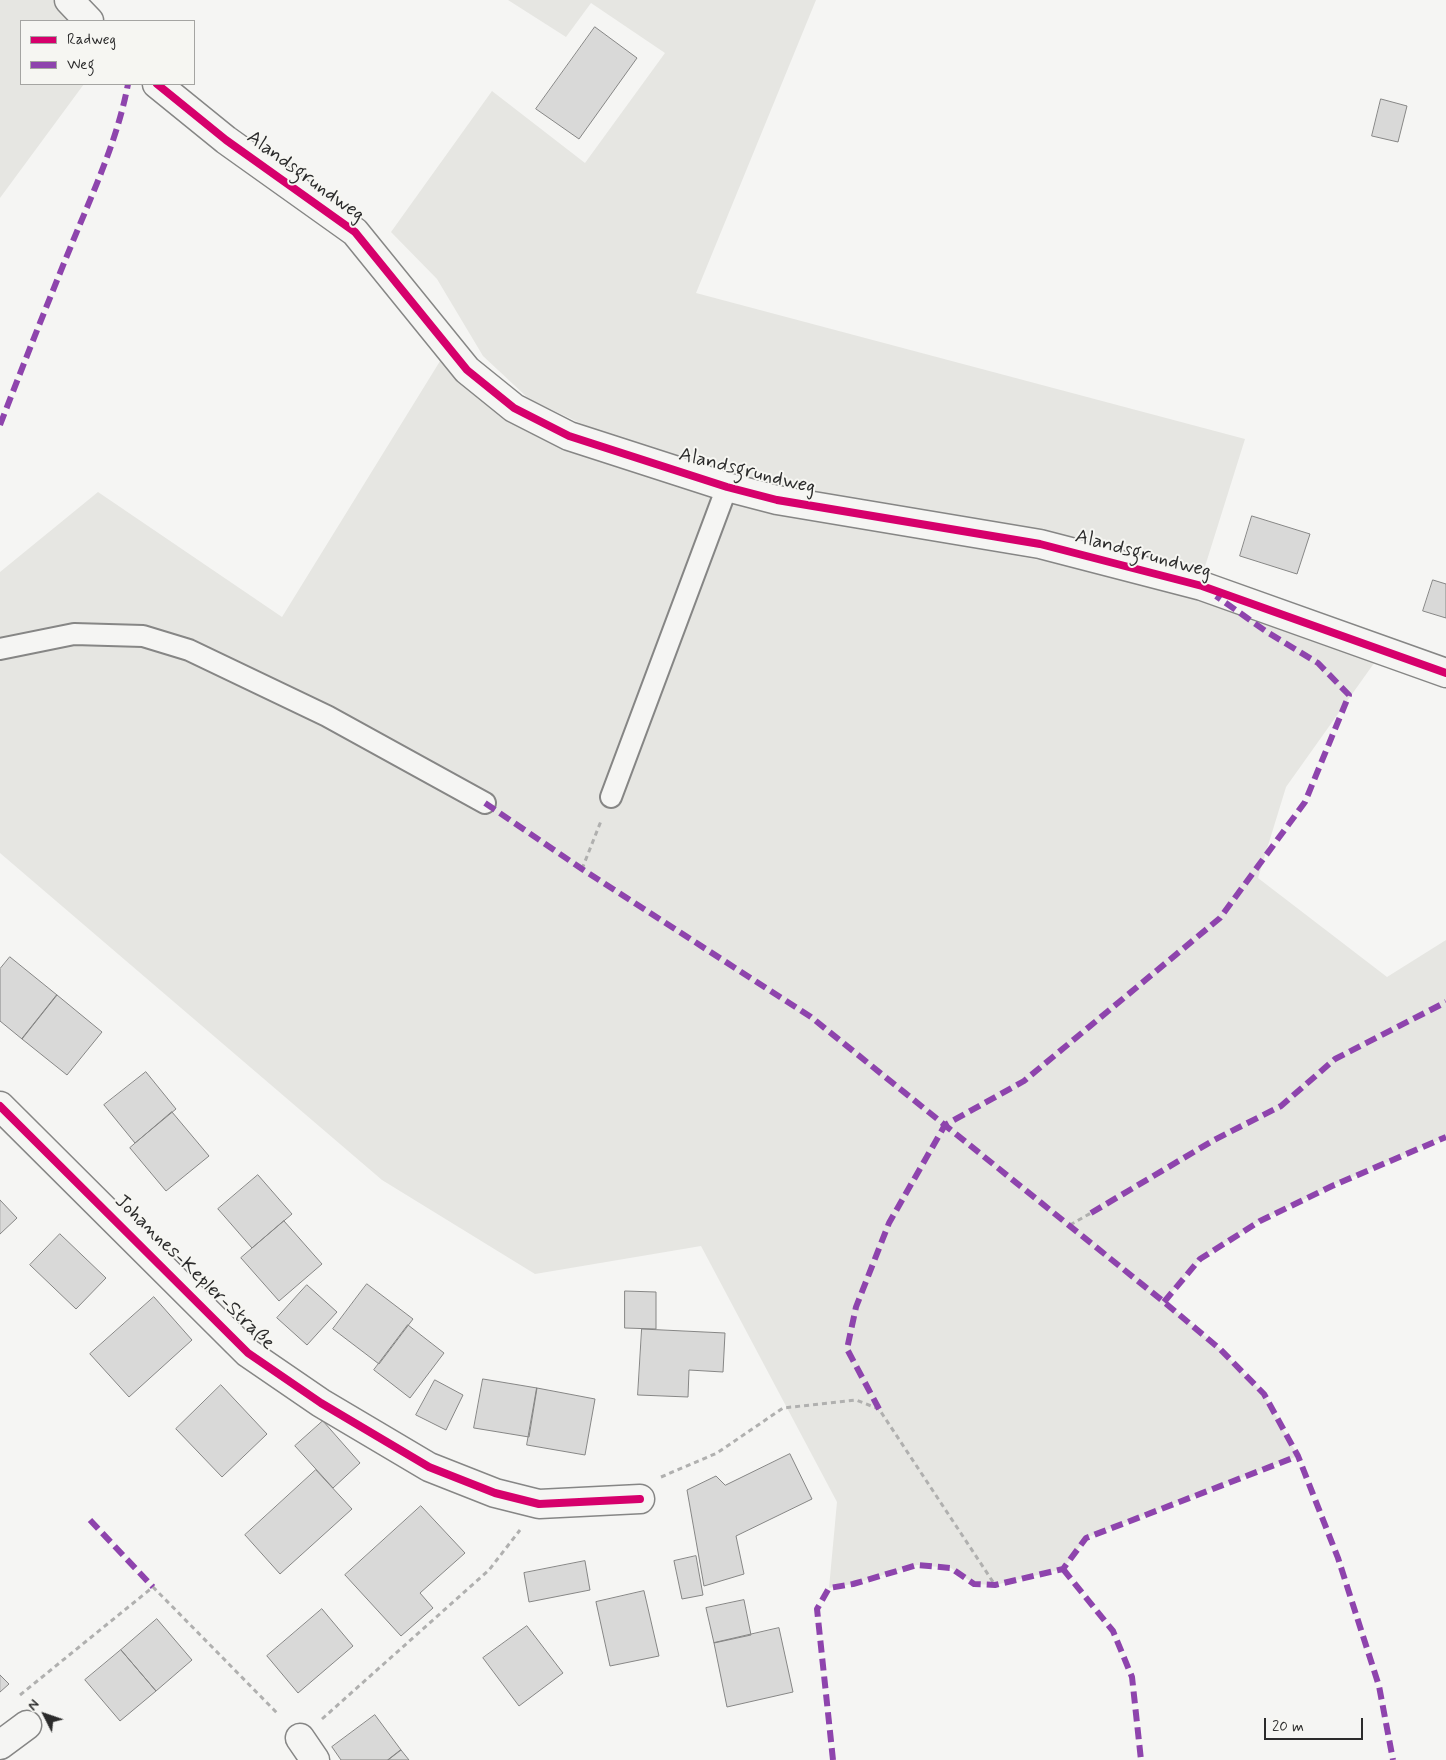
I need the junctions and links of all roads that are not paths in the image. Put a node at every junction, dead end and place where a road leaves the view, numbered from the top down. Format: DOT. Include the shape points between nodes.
graph roads {
  1 [pos="68,0"];
  2 [pos="89,20"];
  3 [pos="158,85"];
  4 [pos="727,487"];
  5 [pos="0,649"];
  6 [pos="1446,673"];
  7 [pos="611,797"];
  8 [pos="485,803"];
  9 [pos="0,1106"];
  10 [pos="640,1500"];
  11 [pos="27,1725"];
  12 [pos="0,1745"];
  1 -- 2 [label="street"];
  3 -- 4 [label="street, Alandsgrundweg" via="226,140 355,232 467,370 514,408 569,436"];
  4 -- 6 [label="street, Alandsgrundweg" via="777,500 1040,544 1192,583"];
  4 -- 7 [label="lane"];
  5 -- 8 [label="lane" via="74,634 143,636 189,650 327,716"];
  9 -- 10 [label="street, Johannes-Kepler-Straße" via="248,1353 321,1403 429,1467 495,1493 539,1504"];
  11 -- 12 [label="street"];
}
